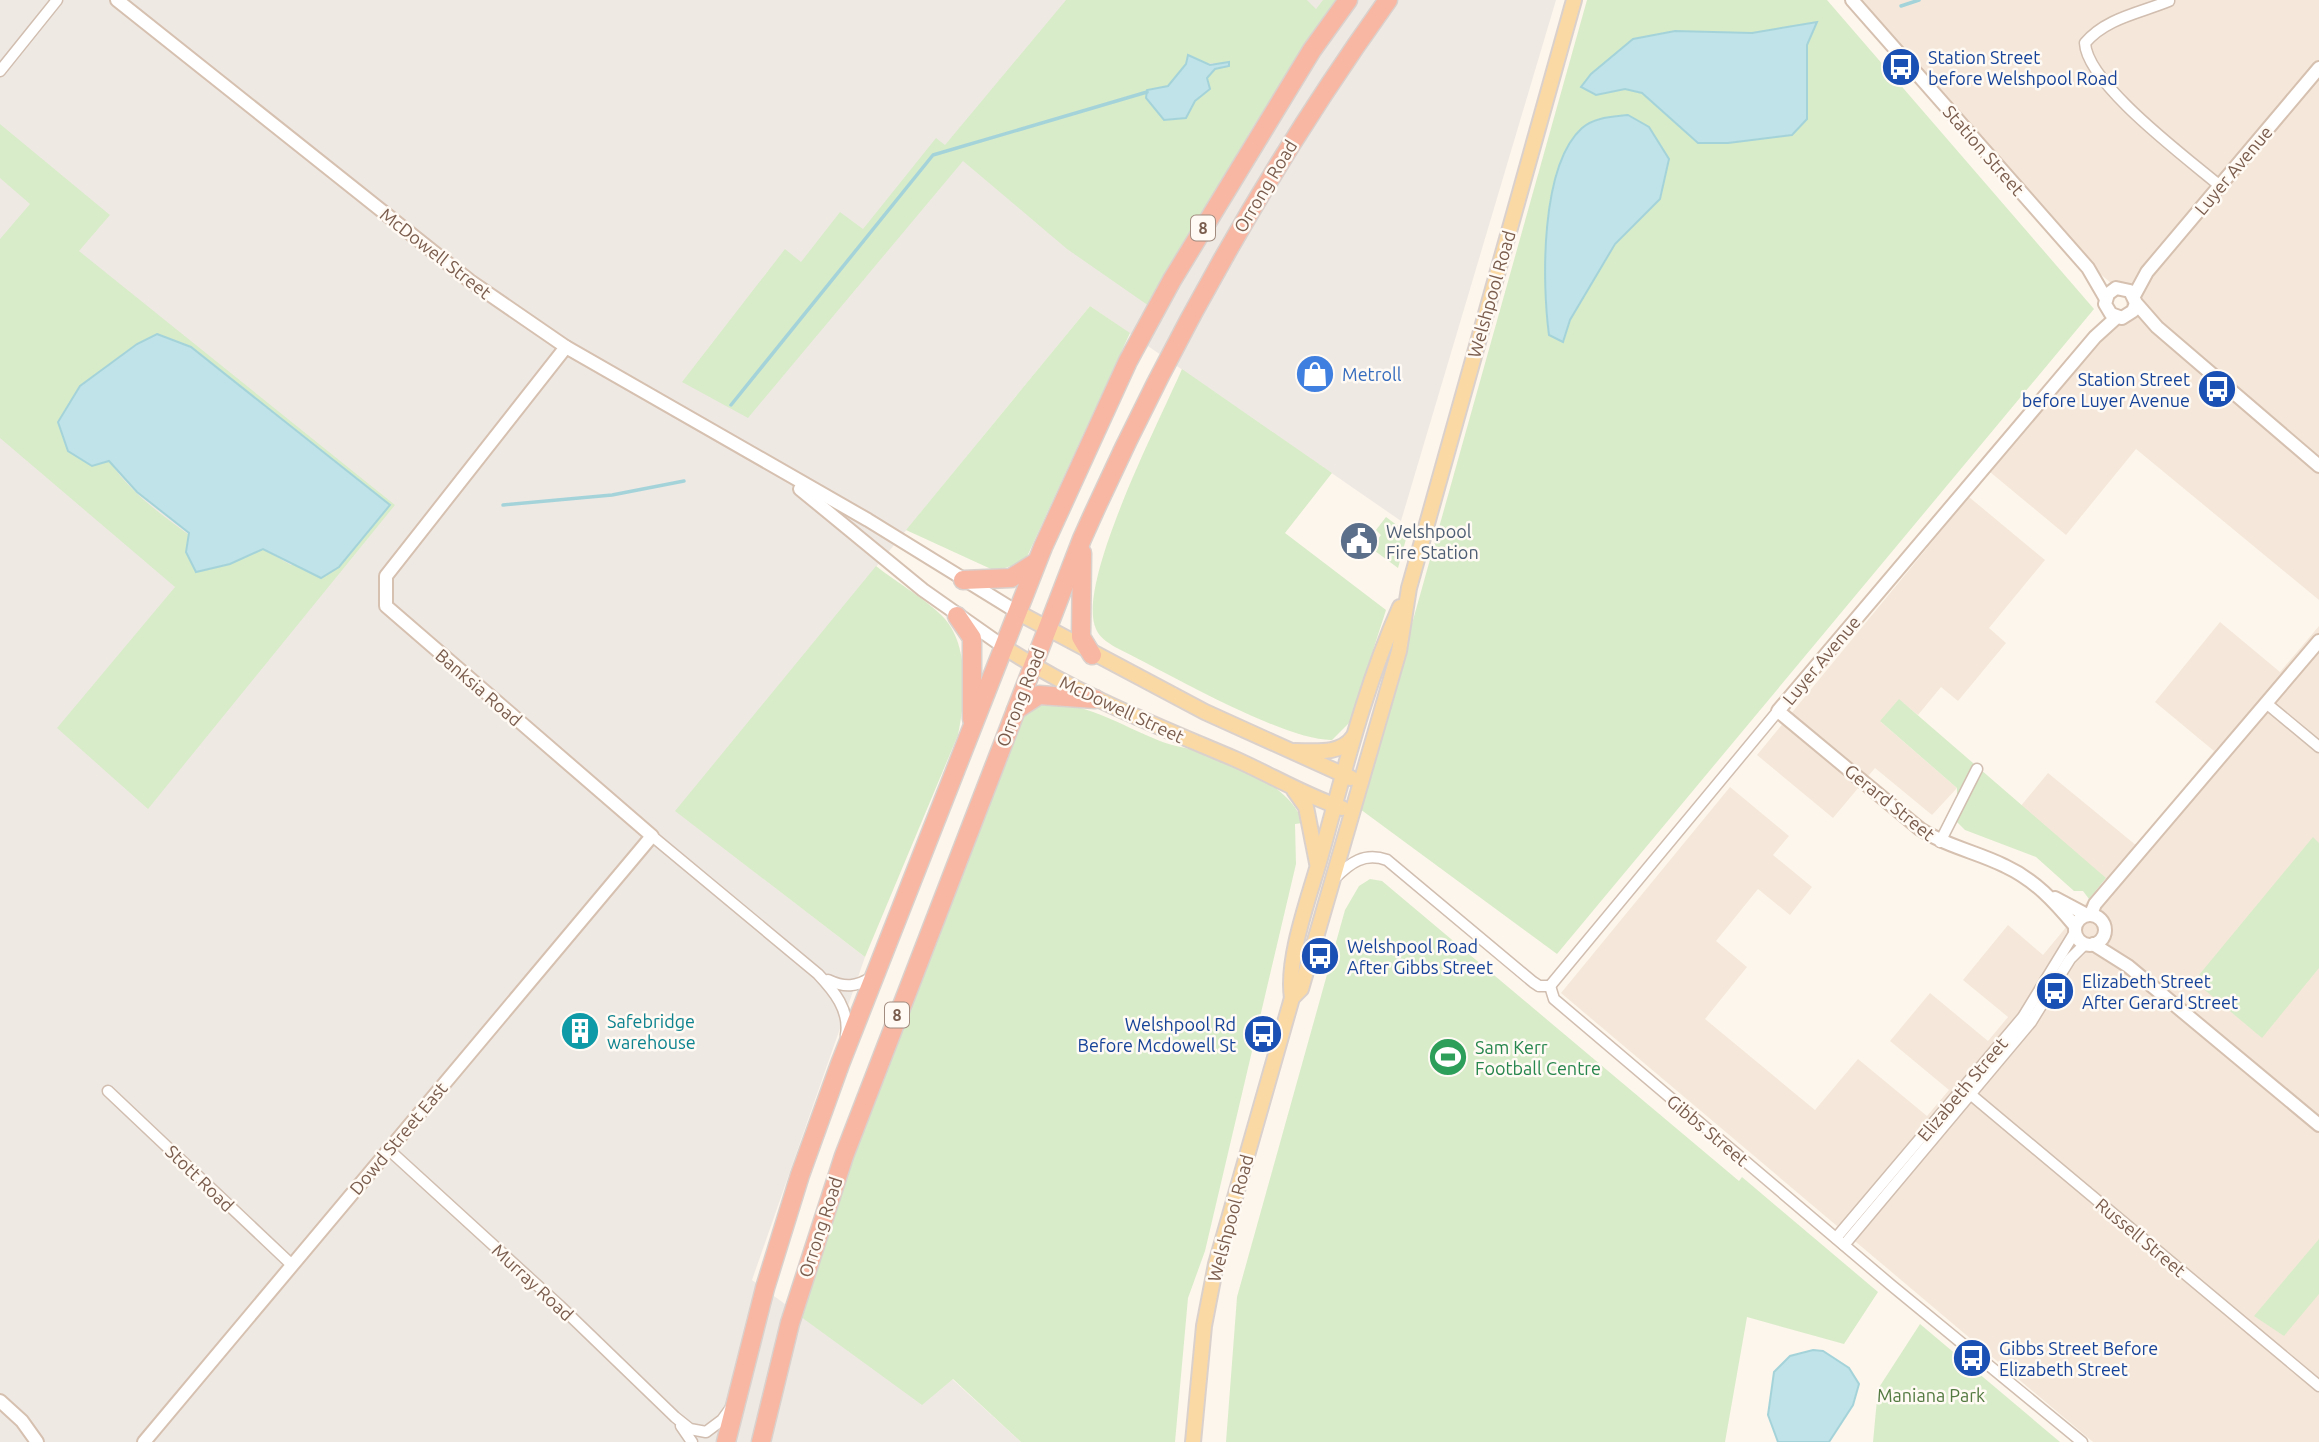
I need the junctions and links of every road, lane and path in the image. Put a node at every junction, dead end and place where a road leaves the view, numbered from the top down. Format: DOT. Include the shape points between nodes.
graph roads {
  1 [pos="57,0"];
  2 [pos="117,0"];
  3 [pos="1348,0"];
  4 [pos="1388,0"];
  5 [pos="1574,0"];
  6 [pos="1852,0"];
  7 [pos="2169,1"];
  8 [pos="2319,68"];
  9 [pos="0,71"];
  10 [pos="2220,186"];
  11 [pos="2088,268"];
  12 [pos="2127,294"];
  13 [pos="2106,303"];
  14 [pos="2122,317"];
  15 [pos="2157,327"];
  16 [pos="2095,337"];
  17 [pos="566,347"];
  18 [pos="2319,466"];
  19 [pos="778,471"];
  20 [pos="1083,540"];
  21 [pos="1038,560"];
  22 [pos="963,580"];
  23 [pos="1409,588"];
  24 [pos="1017,612"];
  25 [pos="957,616"];
  26 [pos="1045,630"];
  27 [pos="2319,641"];
  28 [pos="1004,646"];
  29 [pos="1092,655"];
  30 [pos="1032,665"];
  31 [pos="1095,699"];
  32 [pos="2266,703"];
  33 [pos="1015,711"];
  34 [pos="1779,711"];
  35 [pos="971,733"];
  36 [pos="1356,733"];
  37 [pos="2319,747"];
  38 [pos="1286,751"];
  39 [pos="1977,769"];
  40 [pos="1343,775"];
  41 [pos="1362,782"];
  42 [pos="1293,789"];
  43 [pos="1335,806"];
  44 [pos="1353,811"];
  45 [pos="652,836"];
  46 [pos="1940,842"];
  47 [pos="1318,866"];
  48 [pos="1333,880"];
  49 [pos="2049,895"];
  50 [pos="2092,916"];
  51 [pos="2075,929"];
  52 [pos="2104,933"];
  53 [pos="2089,944"];
  54 [pos="2128,967"];
  55 [pos="878,973"];
  56 [pos="818,974"];
  57 [pos="1550,986"];
  58 [pos="1292,998"];
  59 [pos="840,1064"];
  60 [pos="108,1091"];
  61 [pos="1967,1091"];
  62 [pos="2319,1125"];
  63 [pos="388,1149"];
  64 [pos="1840,1242"];
  65 [pos="292,1265"];
  66 [pos="2319,1386"];
  67 [pos="0,1401"];
  68 [pos="736,1402"];
  69 [pos="675,1417"];
  70 [pos="37,1442"];
  71 [pos="144,1442"];
  72 [pos="692,1442"];
  73 [pos="726,1442"];
  74 [pos="761,1442"];
  75 [pos="1193,1442"];
  76 [pos="2082,1442"];
  1 -- 9 [label="street"];
  2 -- 17 [label="street, McDowell Street" via="470,281"];
  3 -- 21 [label="highway, Orrong Road / 8" via="1312,50 1172,280 1128,361"];
  4 -- 20 [label="highway, Orrong Road / 8" via="1292,141 1221,261 1120,453"];
  5 -- 23 [label="main road, Welshpool Road"];
  6 -- 11 [label="street, Station Street"];
  7 -- 10 [label="street" via="2101,27 2085,43 2085,54 2113,92"];
  8 -- 10 [label="street, Luyer Avenue"];
  10 -- 12 [label="street, Luyer Avenue"];
  11 -- 12 [label="street, Station Street"];
  11 -- 13 [label="street, Station Street"];
  12 -- 13 [label="street"];
  12 -- 14 [label="street, Luyer Avenue"];
  12 -- 15 [label="street, Station Street"];
  13 -- 14 [label="street, Station Street"];
  13 -- 16 [label="street, Luyer Avenue"];
  14 -- 15 [label="street, Station Street"];
  14 -- 16 [label="street, Luyer Avenue"];
  15 -- 18 [label="street, Station Street"];
  16 -- 34 [label="street, Luyer Avenue"];
  17 -- 19 [label="street, McDowell Street"];
  17 -- 45 [label="street, Banksia Road" via="386,576 386,606"];
  19 -- 22 [label="street, McDowell Street"];
  19 -- 25 [label="street, McDowell Street"];
  20 -- 26 [label="highway, Orrong Road / 8"];
  20 -- 29 [label="highway" via="1081,637"];
  21 -- 22 [label="highway" via="1011,578"];
  21 -- 24 [label="highway, Orrong Road / 8"];
  22 -- 24 [label="street, McDowell Street"];
  23 -- 36 [label="main road, Welshpool Road" via="1382,648"];
  23 -- 41 [label="main road, Welshpool Road" via="1399,650"];
  24 -- 26 [label="main road, McDowell Street"];
  24 -- 28 [label="highway, Orrong Road / 8"];
  25 -- 28 [label="street, McDowell Street"];
  25 -- 35 [label="highway" via="972,638"];
  26 -- 29 [label="main road, McDowell Street"];
  26 -- 30 [label="highway, Orrong Road / 8"];
  27 -- 32 [label="street"];
  28 -- 30 [label="main road, McDowell Street"];
  28 -- 35 [label="highway, Orrong Road / 8"];
  29 -- 38 [label="main road, McDowell Street"];
  30 -- 31 [label="main road, McDowell Street"];
  30 -- 33 [label="highway, Orrong Road / 8"];
  31 -- 33 [label="highway" via="1039,695"];
  31 -- 42 [label="main road, McDowell Street"];
  32 -- 37 [label="street"];
  32 -- 50 [label="street"];
  33 -- 74 [label="highway, Orrong Road / 8" via="839,1168 790,1324"];
  34 -- 46 [label="street, Gerard Street"];
  34 -- 57 [label="street, Luyer Avenue"];
  35 -- 55 [label="highway, Orrong Road / 8"];
  36 -- 38 [label="main road" via="1342,747"];
  36 -- 40 [label="main road, Welshpool Road"];
  38 -- 40 [label="main road, McDowell Street"];
  39 -- 46 [label="street"];
  40 -- 41 [label="main road, McDowell Street"];
  40 -- 43 [label="main road, Welshpool Road"];
  41 -- 44 [label="main road, Welshpool Road"];
  42 -- 43 [label="main road, McDowell Street"];
  42 -- 47 [label="main road" via="1306,807"];
  43 -- 44 [label="main road, McDowell Street"];
  43 -- 47 [label="main road, Welshpool Road"];
  44 -- 48 [label="main road, Welshpool Road"];
  45 -- 56 [label="street, Banksia Road"];
  45 -- 63 [label="street, Dowd Street East"];
  46 -- 49 [label="street, Gerard Street" via="2004,865"];
  47 -- 58 [label="main road, Welshpool Road" via="1292,973"];
  48 -- 57 [label="street, Gibbs Street" via="1360,859 1377,857 1395,866 1533,982"];
  48 -- 58 [label="main road, Welshpool Road" via="1301,989"];
  49 -- 50 [label="street, Gerard Street"];
  49 -- 51 [label="street, Gerard Street"];
  50 -- 51 [label="street"];
  50 -- 52 [label="street"];
  51 -- 53 [label="street, Gerard Street"];
  51 -- 61 [label="street, Elizabeth Street" via="2023,1017"];
  52 -- 53 [label="street"];
  52 -- 54 [label="street"];
  53 -- 54 [label="street"];
  53 -- 61 [label="street, Elizabeth Street" via="2070,959 2031,1022"];
  54 -- 62 [label="street"];
  55 -- 56 [label="street, Banksia Road" via="857,986 842,986"];
  55 -- 59 [label="highway, Orrong Road / 8"];
  56 -- 59 [label="street, Banksia Road" via="846,1016"];
  57 -- 64 [label="street, Gibbs Street" via="1554,999"];
  58 -- 75 [label="main road, Welshpool Road" via="1216,1264"];
  59 -- 68 [label="highway, Orrong Road / 8" via="788,1213"];
  60 -- 65 [label="street, Stott Road"];
  61 -- 64 [label="street, Elizabeth Street"];
  61 -- 66 [label="street, Russell Street"];
  63 -- 65 [label="street, Dowd Street East"];
  63 -- 69 [label="street, Murray Road"];
  64 -- 76 [label="street, Gibbs Street"];
  65 -- 71 [label="street, Dowd Street East"];
  67 -- 70 [label="street"];
  68 -- 69 [label="street, Murray Road" via="706,1432 690,1429"];
  68 -- 73 [label="highway, Orrong Road / 8"];
  69 -- 72 [label="street, Murray Road"];
}
